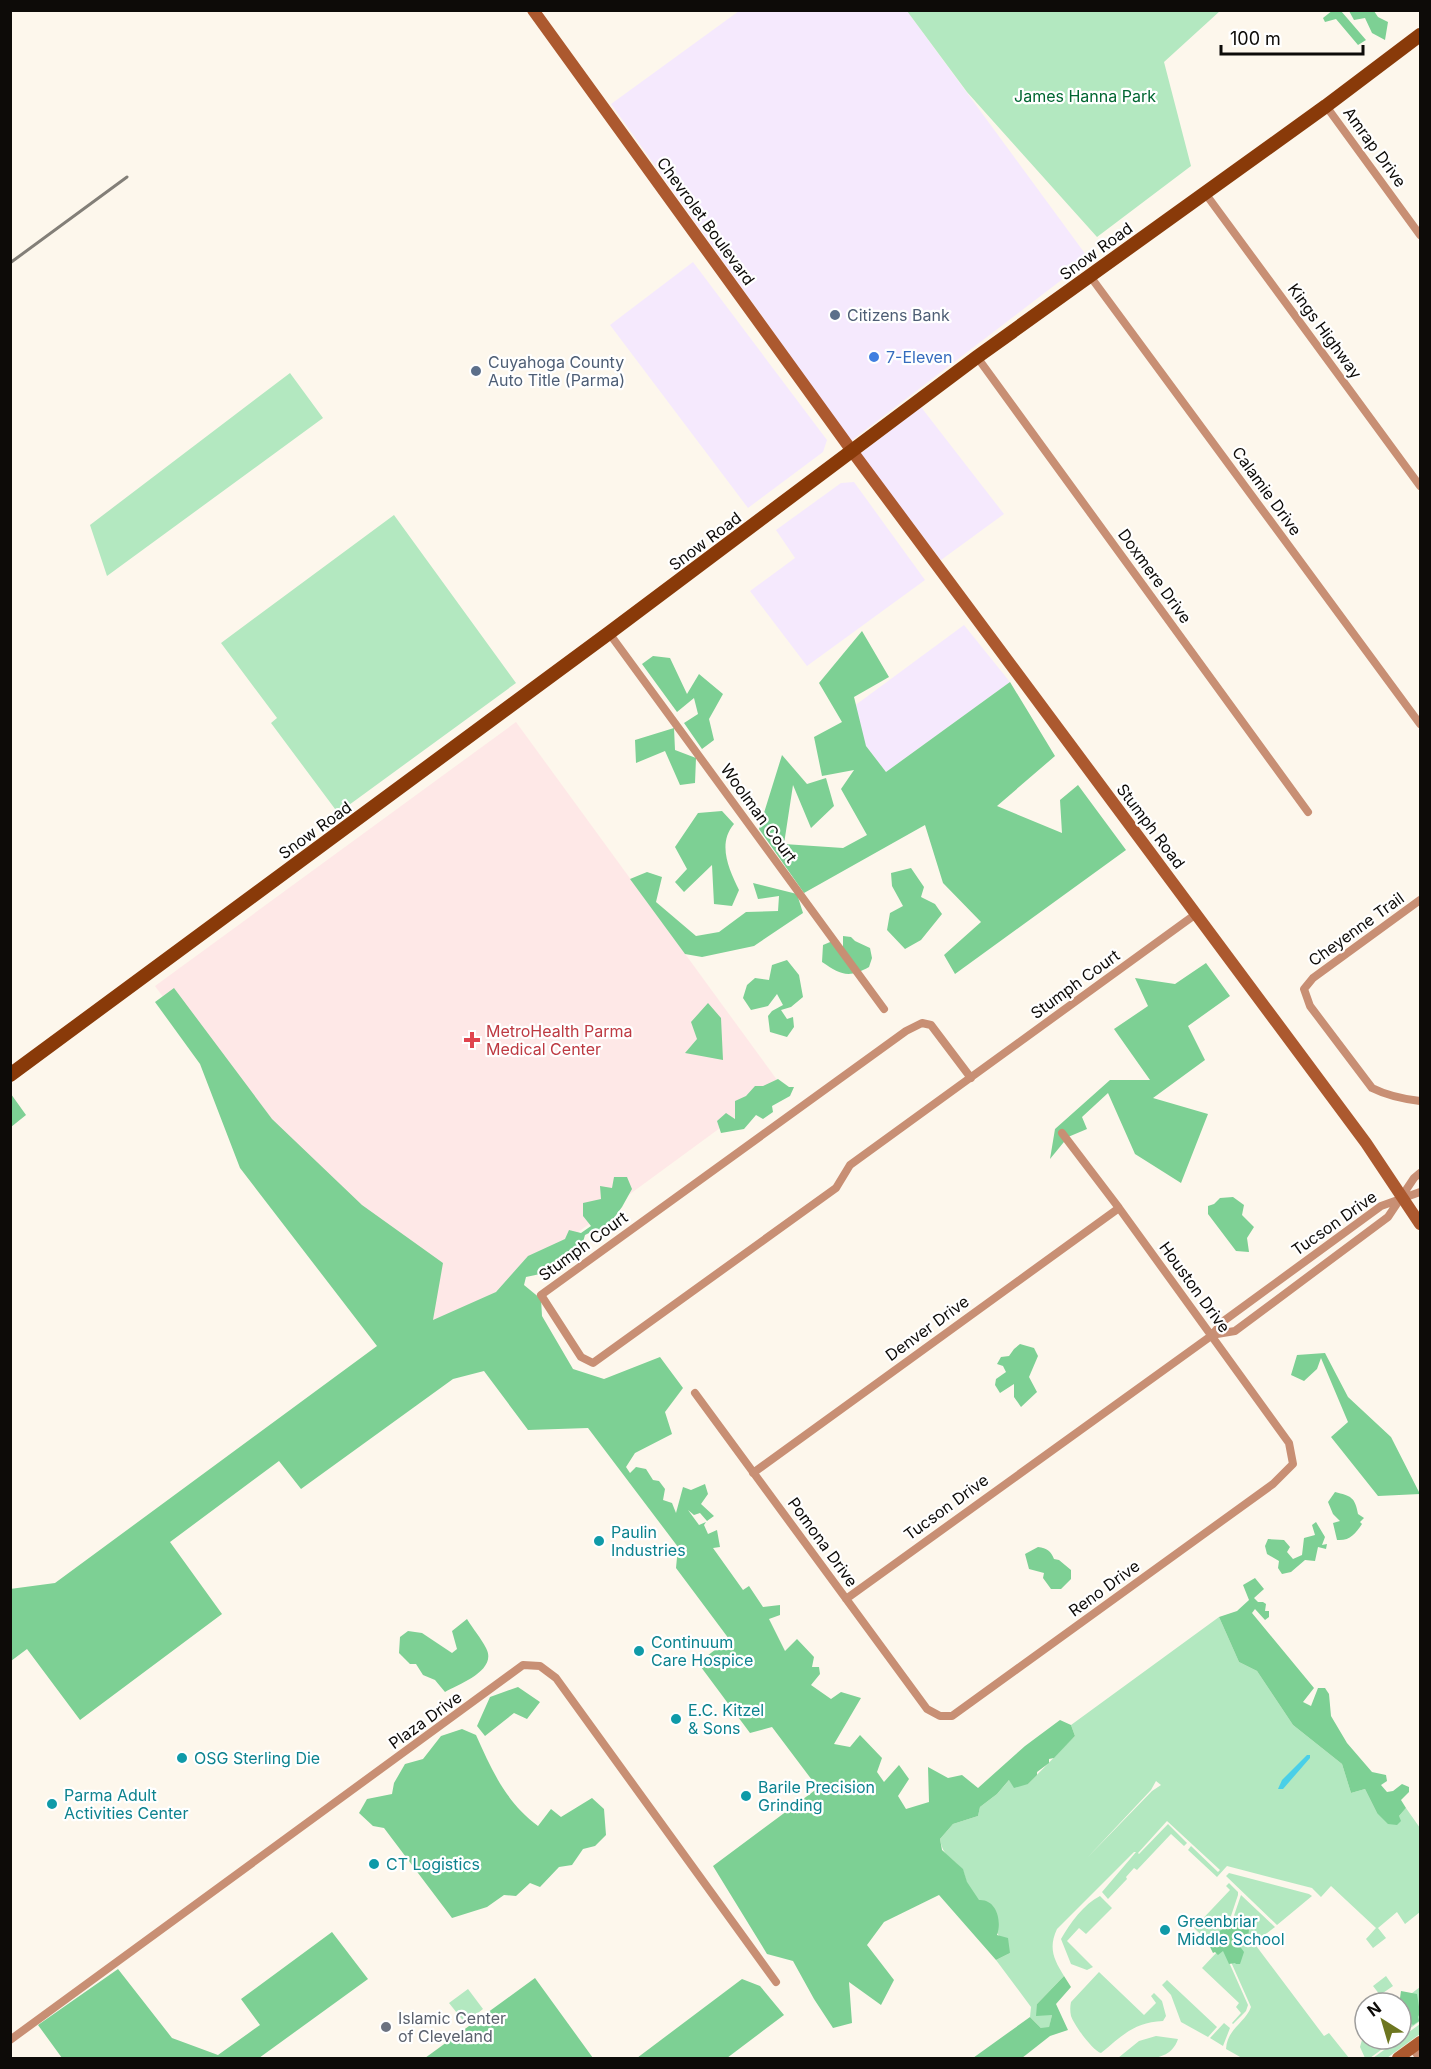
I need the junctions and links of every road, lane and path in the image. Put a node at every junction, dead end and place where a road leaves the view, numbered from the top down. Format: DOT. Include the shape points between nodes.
graph roads {
  1 [pos="533,10"];
  2 [pos="1420,35"];
  3 [pos="1326,106"];
  4 [pos="1205,193"];
  5 [pos="1420,235"];
  6 [pos="1090,276"];
  7 [pos="977,357"];
  8 [pos="852,451"];
  9 [pos="1420,486"];
  10 [pos="609,633"];
  11 [pos="1420,724"];
  12 [pos="1308,812"];
  13 [pos="1420,900"];
  14 [pos="1196,915"];
  15 [pos="884,1009"];
  16 [pos="10,1075"];
  17 [pos="971,1078"];
  18 [pos="1420,1101"];
  19 [pos="1062,1133"];
  20 [pos="1420,1173"];
  21 [pos="1420,1192"];
  22 [pos="1402,1198"];
  23 [pos="1119,1208"];
  24 [pos="1420,1224"];
  25 [pos="1211,1336"];
  26 [pos="696,1393"];
  27 [pos="1293,1464"];
  28 [pos="753,1473"];
  29 [pos="846,1599"];
  30 [pos="927,1708"];
  31 [pos="776,1982"];
  32 [pos="10,2040"];
  33 [pos="1416,2045"];
  34 [pos="1398,2058"];
  35 [pos="1420,2058"];
  1 -- 8 [label="main road, Chevrolet Boulevard"];
  2 -- 3 [label="main road, Snow Road"];
  3 -- 4 [label="main road, Snow Road"];
  3 -- 5 [label="street, Amrap Drive"];
  4 -- 6 [label="main road, Snow Road"];
  4 -- 9 [label="street, Kings Highway"];
  6 -- 7 [label="main road, Snow Road"];
  6 -- 11 [label="street, Calamie Drive"];
  7 -- 8 [label="main road, Snow Road"];
  7 -- 12 [label="street, Doxmere Drive"];
  8 -- 10 [label="main road, Snow Road"];
  8 -- 14 [label="main road, Stumph Road"];
  10 -- 15 [label="street, Woolman Court"];
  10 -- 16 [label="main road, Snow Road"];
  13 -- 18 [label="street, Cheyenne Trail" via="1313,978 1304,989 1310,1006 1372,1088 1403,1100"];
  14 -- 17 [label="street, Stumph Court"];
  14 -- 22 [label="main road, Stumph Road" via="1379,1161"];
  17 -- 17 [label="street, Stumph Court" via="850,1165 836,1188 593,1363 581,1357 541,1295 906,1031 922,1023 931,1025"];
  19 -- 23 [label="street, Houston Drive"];
  20 -- 22 [label="street"];
  21 -- 22 [label="street"];
  22 -- 24 [label="main road, Stumph Road"];
  22 -- 25 [label="street, Tucson Drive" via="1381,1206 1225,1320"];
  22 -- 25 [label="street, Tucson Drive" via="1388,1217 1235,1330"];
  23 -- 25 [label="street, Houston Drive"];
  23 -- 28 [label="street, Denver Drive"];
  25 -- 27 [label="street, Houston Drive" via="1288,1443"];
  25 -- 29 [label="street, Tucson Drive"];
  26 -- 28 [label="street, Pomona Drive"];
  27 -- 30 [label="street, Reno Drive" via="1274,1484 952,1716 940,1716"];
  28 -- 29 [label="street, Pomona Drive"];
  29 -- 30 [label="street, Pomona Drive"];
  31 -- 32 [label="street, Plaza Drive" via="556,1678 540,1666 523,1665"];
  33 -- 34 [label="main road"];
  33 -- 35 [label="street"];
}
